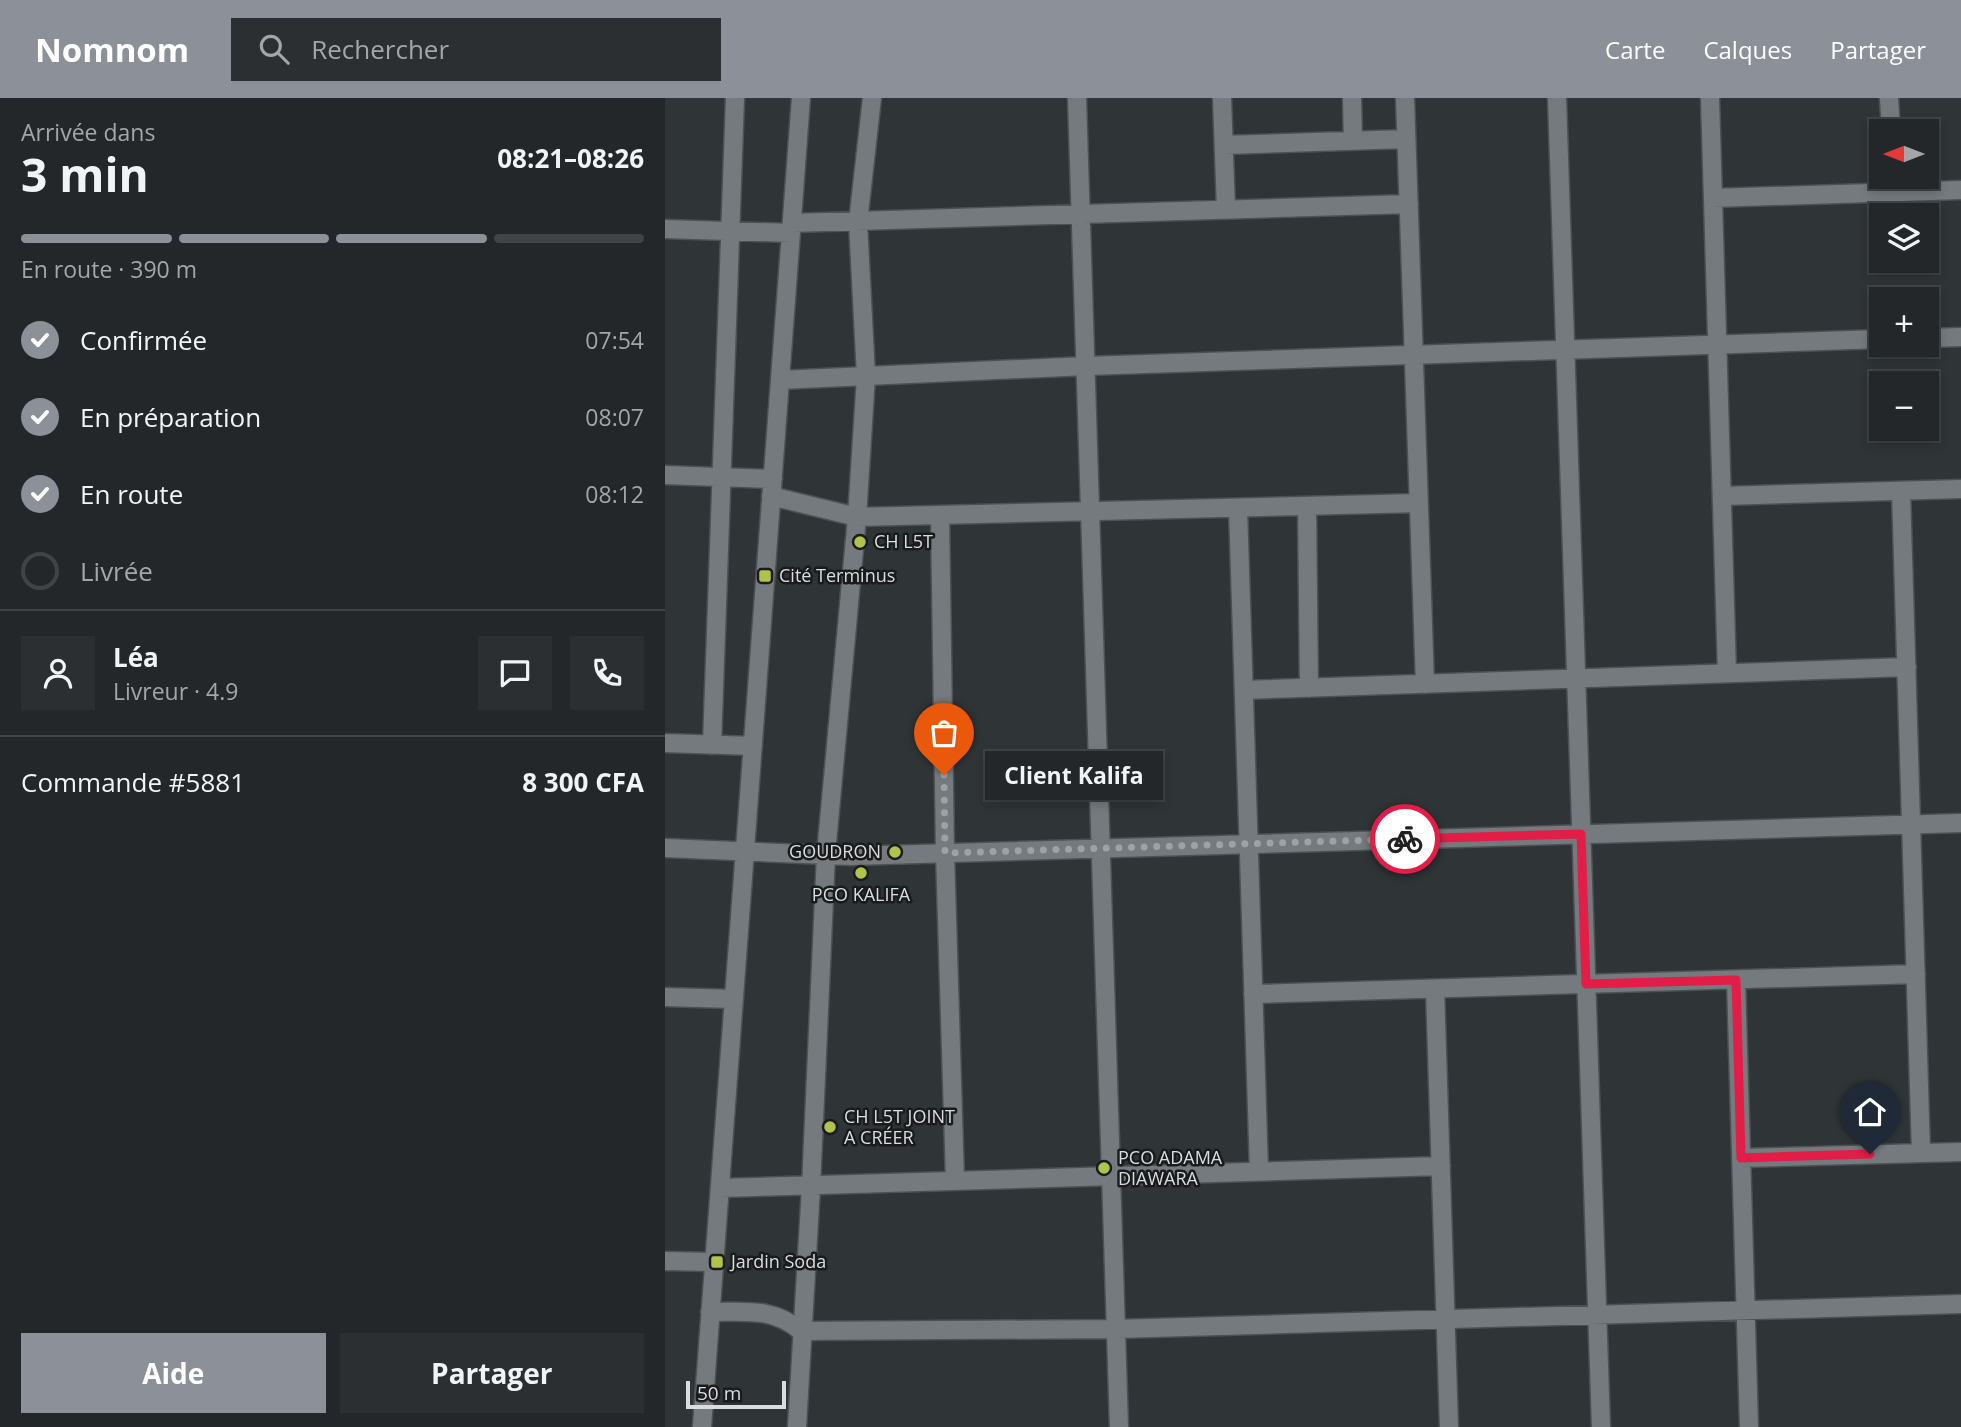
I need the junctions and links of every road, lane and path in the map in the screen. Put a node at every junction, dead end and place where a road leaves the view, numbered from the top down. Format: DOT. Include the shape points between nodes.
graph roads {
  1 [pos="735,98"];
  2 [pos="801,98"];
  3 [pos="872,98"];
  4 [pos="1077,98"];
  5 [pos="1222,98"];
  6 [pos="1352,98"];
  7 [pos="1405,98"];
  8 [pos="1557,98"];
  9 [pos="1710,98"];
  10 [pos="1889,98"];
  11 [pos="1890,119"];
  12 [pos="1406,139"];
  13 [pos="1353,141"];
  14 [pos="1223,145"];
  15 [pos="1869,186"];
  16 [pos="1939,188"];
  17 [pos="1961,190"];
  18 [pos="1713,198"];
  19 [pos="1409,204"];
  20 [pos="1226,210"];
  21 [pos="1081,215"];
  22 [pos="858,222"];
  23 [pos="791,228"];
  24 [pos="665,229"];
  25 [pos="730,231"];
  26 [pos="1961,337"];
  27 [pos="1939,338"];
  28 [pos="1869,339"];
  29 [pos="1717,345"];
  30 [pos="1565,350"];
  31 [pos="1414,355"];
  32 [pos="1086,366"];
  33 [pos="866,376"];
  34 [pos="780,380"];
  35 [pos="665,475"];
  36 [pos="721,477"];
  37 [pos="772,488"];
  38 [pos="1961,489"];
  39 [pos="1901,491"];
  40 [pos="1722,496"];
  41 [pos="1419,503"];
  42 [pos="1307,506"];
  43 [pos="1238,508"];
  44 [pos="1090,512"];
  45 [pos="940,516"];
  46 [pos="857,517"];
  47 [pos="1906,667"];
  48 [pos="1727,673"];
  49 [pos="1576,679"];
  50 [pos="1426,684"];
  51 [pos="1309,688"];
  52 [pos="1244,690"];
  53 [pos="665,743"];
  54 [pos="712,745"];
  55 [pos="753,746"];
  56 [pos="1961,823"];
  57 [pos="1911,825"];
  58 [pos="1581,834"];
  59 [pos="1249,844"];
  60 [pos="665,848"];
  61 [pos="1101,848"];
  62 [pos="745,852"];
  63 [pos="945,853"];
  64 [pos="825,854"];
  65 [pos="1916,974"];
  66 [pos="1736,980"];
  67 [pos="1586,984"];
  68 [pos="1435,989"];
  69 [pos="1253,994"];
  70 [pos="665,997"];
  71 [pos="734,999"];
  72 [pos="1961,1152"];
  73 [pos="1921,1153"];
  74 [pos="1741,1158"];
  75 [pos="1441,1166"];
  76 [pos="1259,1171"];
  77 [pos="1111,1176"];
  78 [pos="955,1180"];
  79 [pos="811,1186"];
  80 [pos="720,1188"];
  81 [pos="665,1261"];
  82 [pos="714,1262"];
  83 [pos="1961,1304"];
  84 [pos="1746,1310"];
  85 [pos="710,1312"];
  86 [pos="1597,1315"];
  87 [pos="1446,1319"];
  88 [pos="1116,1329"];
  89 [pos="801,1331"];
  90 [pos="702,1427"];
  91 [pos="797,1427"];
  92 [pos="1119,1427"];
  93 [pos="1449,1427"];
  94 [pos="1601,1427"];
  95 [pos="1749,1427"];
  1 -- 25 [label="street"];
  2 -- 23 [label="street"];
  3 -- 22 [label="street"];
  4 -- 21 [label="street"];
  5 -- 14 [label="street"];
  6 -- 13 [label="street"];
  7 -- 12 [label="street"];
  8 -- 30 [label="street"];
  9 -- 18 [label="street"];
  10 -- 11 [label="street"];
  12 -- 13 [label="street"];
  12 -- 19 [label="street"];
  13 -- 14 [label="street"];
  14 -- 20 [label="street"];
  15 -- 18 [label="street"];
  16 -- 17 [label="street"];
  18 -- 29 [label="street"];
  19 -- 20 [label="street"];
  19 -- 31 [label="street"];
  20 -- 21 [label="street"];
  21 -- 22 [label="street"];
  21 -- 32 [label="street"];
  22 -- 23 [label="street"];
  22 -- 33 [label="street"];
  23 -- 25 [label="street"];
  23 -- 34 [label="street"];
  24 -- 25 [label="street"];
  25 -- 36 [label="street"];
  26 -- 27 [label="street"];
  28 -- 29 [label="street"];
  29 -- 30 [label="street"];
  29 -- 40 [label="street"];
  30 -- 31 [label="street"];
  30 -- 49 [label="street"];
  31 -- 32 [label="street"];
  31 -- 41 [label="street"];
  32 -- 33 [label="street"];
  32 -- 44 [label="street"];
  33 -- 34 [label="street"];
  33 -- 46 [label="street"];
  34 -- 37 [label="street"];
  35 -- 36 [label="street"];
  36 -- 37 [label="street"];
  36 -- 54 [label="street"];
  37 -- 46 [label="street"];
  37 -- 55 [label="street"];
  38 -- 39 [label="street"];
  39 -- 40 [label="street"];
  39 -- 47 [label="street"];
  40 -- 48 [label="street"];
  41 -- 42 [label="street"];
  41 -- 50 [label="street"];
  42 -- 43 [label="street"];
  42 -- 51 [label="street"];
  43 -- 44 [label="street"];
  43 -- 52 [label="street"];
  44 -- 45 [label="street"];
  44 -- 61 [label="street"];
  45 -- 46 [label="street"];
  45 -- 63 [label="street"];
  46 -- 64 [label="street"];
  47 -- 48 [label="street"];
  47 -- 57 [label="street"];
  48 -- 49 [label="street"];
  49 -- 50 [label="street"];
  49 -- 58 [label="street"];
  50 -- 51 [label="street"];
  51 -- 52 [label="street"];
  52 -- 59 [label="street"];
  53 -- 54 [label="street"];
  54 -- 55 [label="street"];
  55 -- 62 [label="street"];
  56 -- 57 [label="street"];
  57 -- 58 [label="street"];
  57 -- 65 [label="street"];
  58 -- 59 [label="street"];
  58 -- 67 [label="street"];
  59 -- 61 [label="street"];
  59 -- 69 [label="street"];
  60 -- 62 [label="street"];
  61 -- 63 [label="street"];
  61 -- 77 [label="street"];
  62 -- 64 [label="street"];
  62 -- 71 [label="street"];
  63 -- 64 [label="street"];
  63 -- 78 [label="street"];
  64 -- 79 [label="street"];
  65 -- 66 [label="street"];
  65 -- 73 [label="street"];
  66 -- 67 [label="street"];
  66 -- 74 [label="street"];
  67 -- 68 [label="street"];
  67 -- 86 [label="street"];
  68 -- 69 [label="street"];
  68 -- 75 [label="street"];
  69 -- 76 [label="street"];
  70 -- 71 [label="street"];
  71 -- 80 [label="street"];
  72 -- 73 [label="street"];
  73 -- 74 [label="street"];
  74 -- 84 [label="street"];
  75 -- 76 [label="street"];
  75 -- 87 [label="street"];
  76 -- 77 [label="street"];
  77 -- 78 [label="street"];
  77 -- 88 [label="street"];
  78 -- 79 [label="street"];
  79 -- 80 [label="street"];
  79 -- 89 [label="street"];
  80 -- 82 [label="street"];
  81 -- 82 [label="street"];
  82 -- 85 [label="street"];
  83 -- 84 [label="street"];
  84 -- 86 [label="street"];
  84 -- 95 [label="street"];
  85 -- 89 [label="street" via="772,1313"];
  85 -- 90 [label="street"];
  86 -- 87 [label="street"];
  86 -- 94 [label="street"];
  87 -- 88 [label="street"];
  87 -- 93 [label="street"];
  88 -- 89 [label="street"];
  88 -- 92 [label="street"];
  89 -- 91 [label="street"];
}
